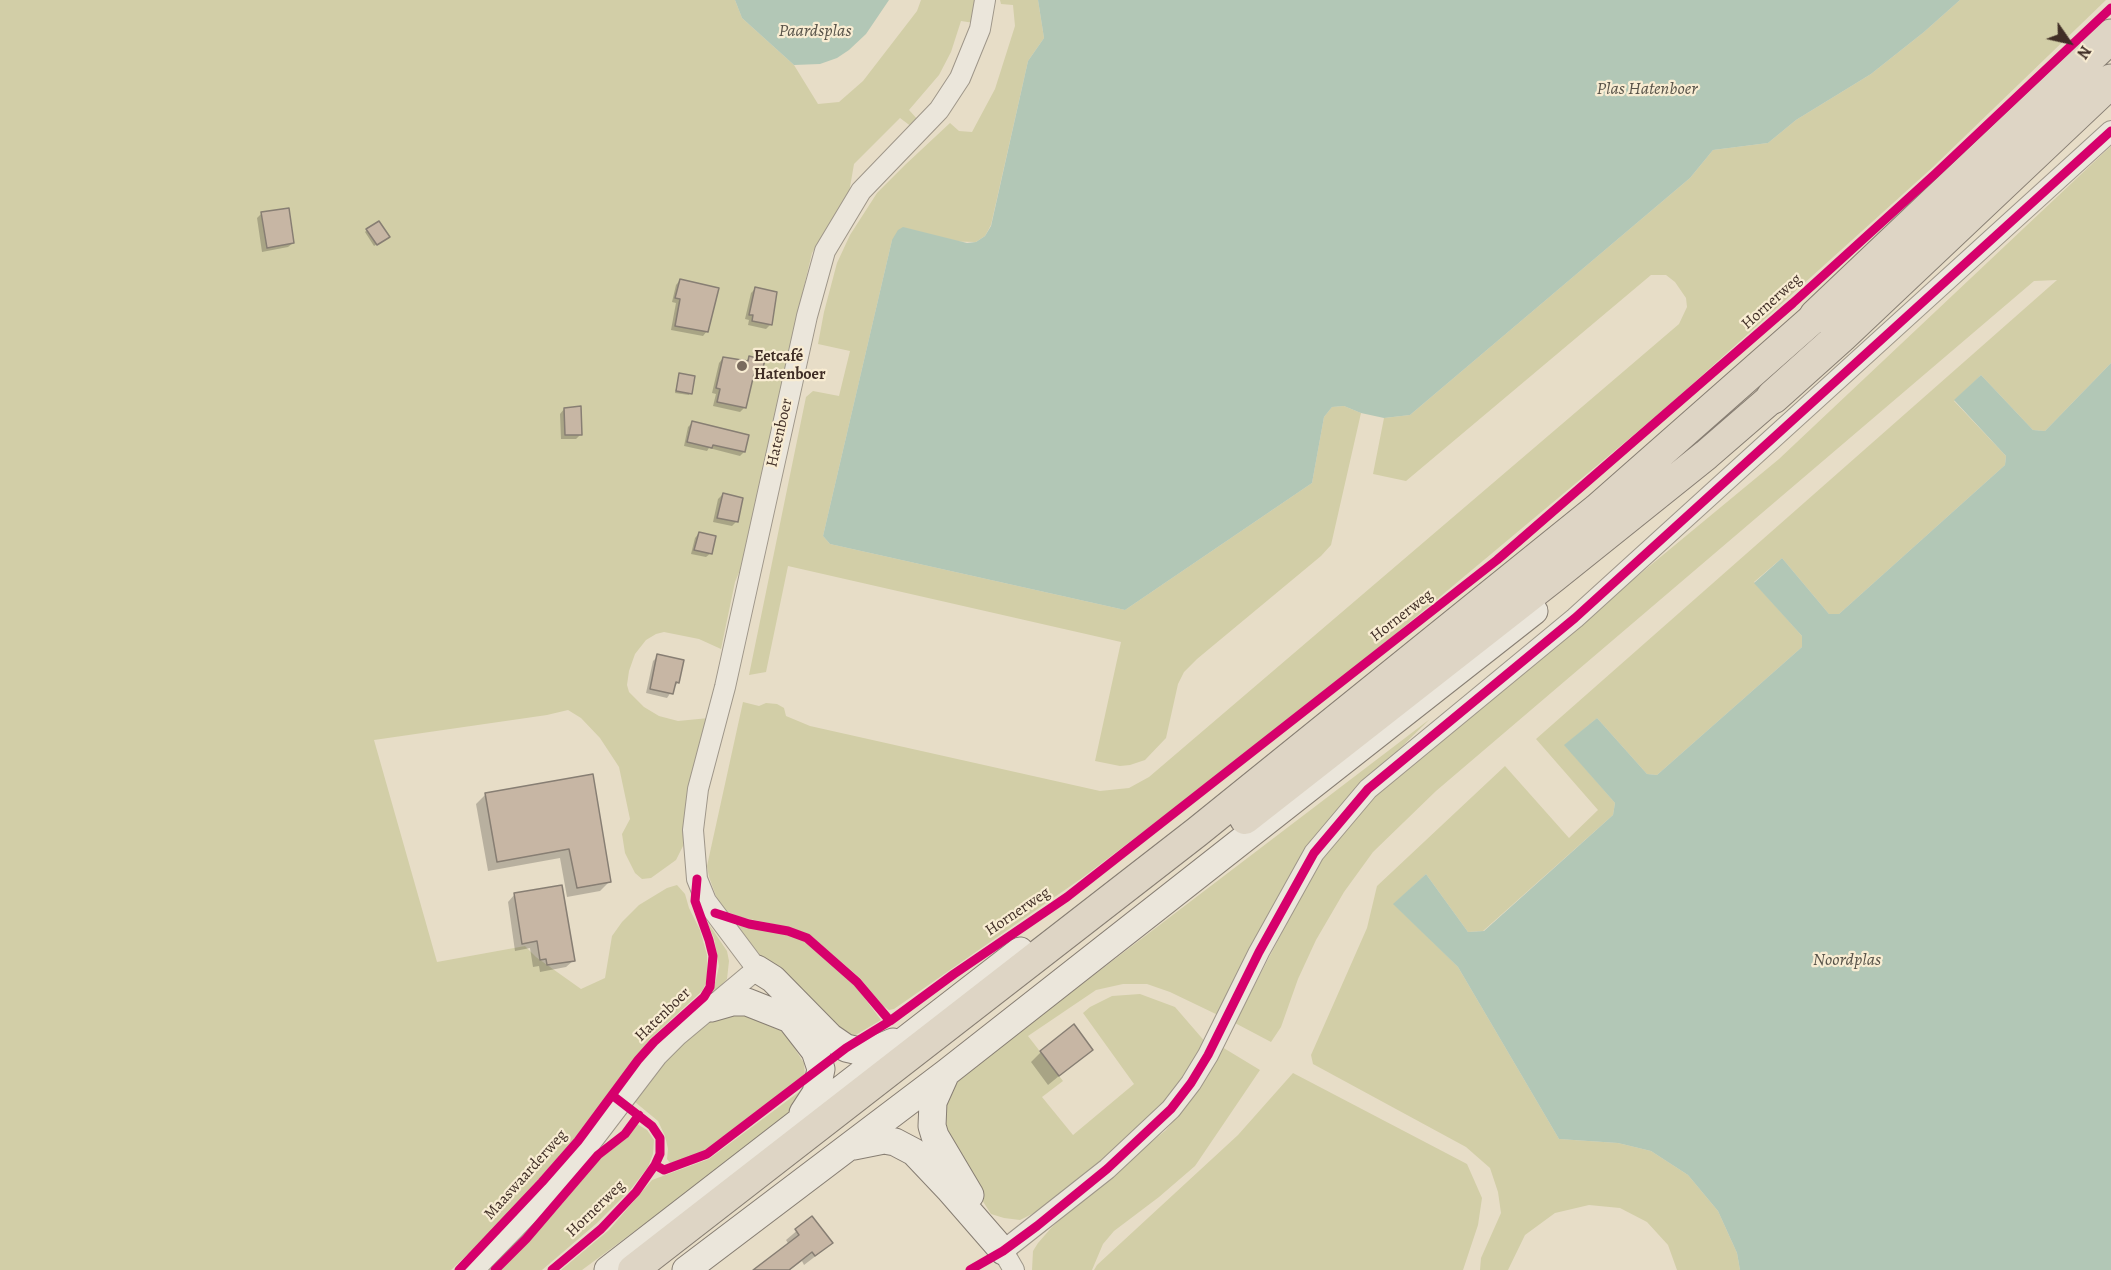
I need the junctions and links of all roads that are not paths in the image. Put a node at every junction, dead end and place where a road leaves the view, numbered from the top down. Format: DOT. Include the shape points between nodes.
graph roads {
  1 [pos="985,0"];
  2 [pos="2111,36"];
  3 [pos="2111,81"];
  4 [pos="2111,131"];
  5 [pos="1816,316"];
  6 [pos="1773,397"];
  7 [pos="1706,455"];
  8 [pos="1320,731"];
  9 [pos="757,969"];
  10 [pos="711,1008"];
  11 [pos="790,1019"];
  12 [pos="913,1033"];
  13 [pos="946,1073"];
  14 [pos="793,1126"];
  15 [pos="847,1148"];
  16 [pos="1009,1260"];
  17 [pos="474,1270"];
  18 [pos="608,1270"];
  19 [pos="633,1270"];
  20 [pos="661,1270"];
  21 [pos="686,1270"];
  1 -- 9 [label="street, Hatenboer" via="980,29 960,78 939,110 861,191 825,251 807,316 698,789 693,830 697,879 706,901"];
  2 -- 5 [label="highway, Hornerweg"];
  3 -- 6 [label="highway"];
  4 -- 16 [label="street" via="1575,618 1368,789 1314,853 1191,1083 1171,1109"];
  5 -- 8 [label="main road, Hornerweg" via="1597,509"];
  6 -- 7 [label="main road"];
  7 -- 13 [label="main road" via="1564,587"];
  7 -- 20 [label="main road" via="1452,658"];
  8 -- 12 [label="main road, Hornerweg" via="1190,819"];
  8 -- 19 [label="main road, Hornerweg" via="1188,839"];
  9 -- 10 [label="street, Maaswaarderweg"];
  9 -- 11 [label="main road"];
  9 -- 12 [label="main road" via="773,979 846,1048 874,1050"];
  10 -- 11 [label="main road" via="747,1002"];
  10 -- 17 [label="street, Maaswaarderweg" via="657,1056 554,1188"];
  11 -- 14 [label="main road" via="815,1051 821,1069 816,1093"];
  12 -- 14 [label="main road, Hornerweg"];
  13 -- 15 [label="main road"];
  13 -- 16 [label="main road" via="933,1102 935,1136"];
  14 -- 18 [label="main road, Hornerweg"];
  15 -- 16 [label="main road" via="884,1140 914,1152"];
  15 -- 21 [label="main road"];
}
